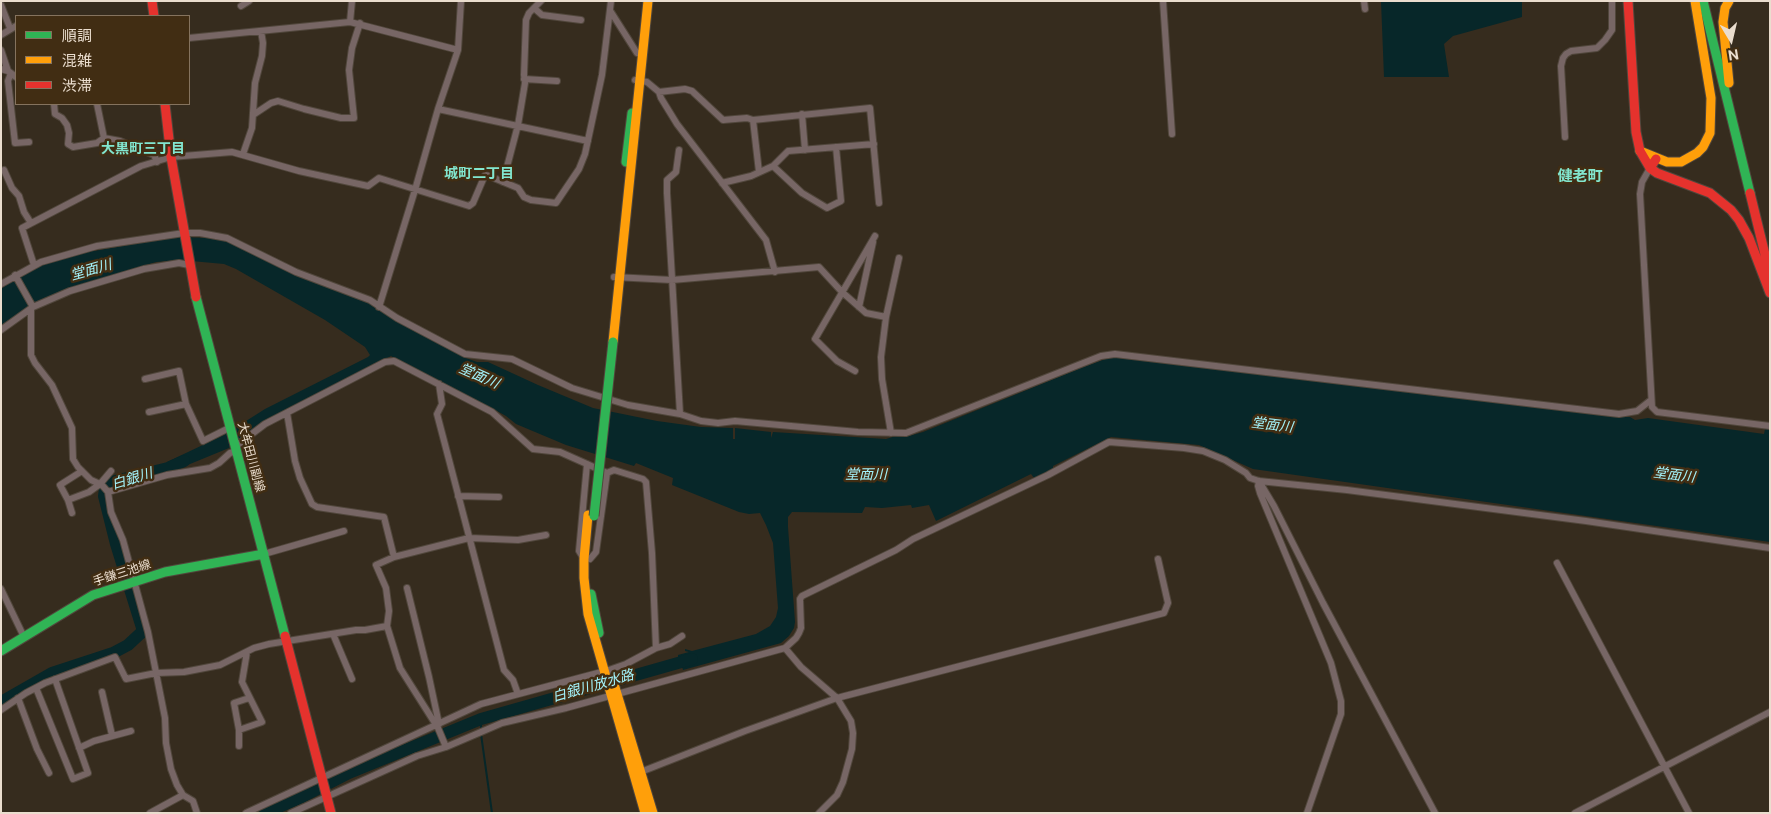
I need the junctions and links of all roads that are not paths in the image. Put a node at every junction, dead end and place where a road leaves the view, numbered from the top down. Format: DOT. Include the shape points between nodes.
graph roads {
  1 [pos="152,1"];
  2 [pos="248,1"];
  3 [pos="352,1"];
  4 [pos="460,1"];
  5 [pos="540,1"];
  6 [pos="612,1"];
  7 [pos="642,1"];
  8 [pos="648,1"];
  9 [pos="1163,1"];
  10 [pos="1612,1"];
  11 [pos="1628,1"];
  12 [pos="1695,1"];
  13 [pos="1703,1"];
  14 [pos="1729,1"];
  15 [pos="1,5"];
  16 [pos="241,6"];
  17 [pos="534,8"];
  18 [pos="611,12"];
  19 [pos="154,15"];
  20 [pos="582,20"];
  21 [pos="350,22"];
  22 [pos="360,23"];
  23 [pos="13,26"];
  24 [pos="262,31"];
  25 [pos="1,34"];
  26 [pos="190,38"];
  27 [pos="1,50"];
  28 [pos="458,50"];
  29 [pos="640,53"];
  30 [pos="9,73"];
  31 [pos="524,79"];
  32 [pos="557,81"];
  33 [pos="638,81"];
  34 [pos="660,92"];
  35 [pos="54,105"];
  36 [pos="98,105"];
  37 [pos="164,105"];
  38 [pos="438,109"];
  39 [pos="802,114"];
  40 [pos="253,115"];
  41 [pos="753,120"];
  42 [pos="518,125"];
  43 [pos="1172,134"];
  44 [pos="1565,137"];
  45 [pos="104,138"];
  46 [pos="588,141"];
  47 [pos="29,142"];
  48 [pos="874,144"];
  49 [pos="836,147"];
  50 [pos="679,150"];
  51 [pos="805,150"];
  52 [pos="1640,151"];
  53 [pos="243,154"];
  54 [pos="171,157"];
  55 [pos="1656,159"];
  56 [pos="157,162"];
  57 [pos="774,166"];
  58 [pos="1650,168"];
  59 [pos="4,170"];
  60 [pos="759,172"];
  61 [pos="503,182"];
  62 [pos="722,183"];
  63 [pos="415,190"];
  64 [pos="879,203"];
  65 [pos="31,223"];
  66 [pos="184,234"];
  67 [pos="1760,236"];
  68 [pos="898,258"];
  69 [pos="188,262"];
  70 [pos="34,266"];
  71 [pos="776,272"];
  72 [pos="1770,275"];
  73 [pos="16,276"];
  74 [pos="617,277"];
  75 [pos="672,280"];
  76 [pos="1,284"];
  77 [pos="842,292"];
  78 [pos="1770,293"];
  79 [pos="378,307"];
  80 [pos="859,307"];
  81 [pos="32,308"];
  82 [pos="886,317"];
  83 [pos="1,330"];
  84 [pos="855,371"];
  85 [pos="145,379"];
  86 [pos="439,384"];
  87 [pos="1651,400"];
  88 [pos="186,404"];
  89 [pos="148,412"];
  90 [pos="287,413"];
  91 [pos="680,414"];
  92 [pos="1770,426"];
  93 [pos="231,427"];
  94 [pos="891,433"];
  95 [pos="237,449"];
  96 [pos="587,464"];
  97 [pos="82,471"];
  98 [pos="111,471"];
  99 [pos="607,473"];
  100 [pos="1260,481"];
  101 [pos="100,484"];
  102 [pos="108,492"];
  103 [pos="458,496"];
  104 [pos="499,497"];
  105 [pos="68,500"];
  106 [pos="72,513"];
  107 [pos="344,531"];
  108 [pos="546,535"];
  109 [pos="469,538"];
  110 [pos="1770,548"];
  111 [pos="264,554"];
  112 [pos="394,557"];
  113 [pos="587,559"];
  114 [pos="1158,559"];
  115 [pos="1557,563"];
  116 [pos="133,582"];
  117 [pos="407,588"];
  118 [pos="1,589"];
  119 [pos="387,626"];
  120 [pos="333,634"];
  121 [pos="682,636"];
  122 [pos="24,637"];
  123 [pos="287,642"];
  124 [pos="656,648"];
  125 [pos="785,648"];
  126 [pos="1,652"];
  127 [pos="247,652"];
  128 [pos="607,671"];
  129 [pos="156,673"];
  130 [pos="55,679"];
  131 [pos="352,679"];
  132 [pos="36,688"];
  133 [pos="102,692"];
  134 [pos="518,694"];
  135 [pos="614,695"];
  136 [pos="18,698"];
  137 [pos="249,698"];
  138 [pos="837,698"];
  139 [pos="1,710"];
  140 [pos="1770,712"];
  141 [pos="437,726"];
  142 [pos="239,730"];
  143 [pos="131,732"];
  144 [pos="112,736"];
  145 [pos="445,745"];
  146 [pos="239,746"];
  147 [pos="78,748"];
  148 [pos="1661,769"];
  149 [pos="49,773"];
  150 [pos="637,773"];
  151 [pos="322,778"];
  152 [pos="183,795"];
  153 [pos="327,795"];
  154 [pos="150,813"];
  155 [pos="196,813"];
  156 [pos="246,813"];
  157 [pos="290,813"];
  158 [pos="331,813"];
  159 [pos="645,813"];
  160 [pos="652,813"];
  161 [pos="819,813"];
  162 [pos="1307,813"];
  163 [pos="1435,813"];
  164 [pos="1575,813"];
  165 [pos="1689,813"];
  1 -- 19 [label="main road"];
  2 -- 16 [label="street"];
  3 -- 21 [label="street"];
  4 -- 28 [label="street"];
  5 -- 17 [label="street"];
  6 -- 18 [label="street"];
  7 -- 29 [label="main road"];
  8 -- 29 [label="main road"];
  9 -- 43 [label="street"];
  10 -- 44 [label="street" via="1612,30 1605,40 1597,48 1571,51 1563,58"];
  11 -- 52 [label="main road" via="1634,114"];
  12 -- 55 [label="main road" via="1711,98 1710,133 1703,147 1690,158 1674,163"];
  13 -- 67 [label="main road"];
  14 -- 67 [label="main road" via="1723,22 1726,60"];
  15 -- 23 [label="street"];
  17 -- 20 [label="street" via="542,15"];
  17 -- 31 [label="street" via="526,20"];
  18 -- 29 [label="street"];
  18 -- 46 [label="street"];
  21 -- 22 [label="street"];
  21 -- 24 [label="street"];
  22 -- 28 [label="street"];
  22 -- 40 [label="street" via="349,70 354,118 342,118 278,101"];
  23 -- 25 [label="street"];
  24 -- 26 [label="street"];
  24 -- 40 [label="street" via="262,56 255,83"];
  27 -- 30 [label="street"];
  28 -- 38 [label="street"];
  29 -- 33 [label="main road"];
  30 -- 47 [label="street" via="15,143"];
  31 -- 32 [label="street"];
  31 -- 42 [label="street"];
  33 -- 34 [label="street" via="647,82"];
  33 -- 74 [label="main road"];
  34 -- 41 [label="street" via="685,89 723,120"];
  34 -- 62 [label="street" via="677,124"];
  35 -- 45 [label="street" via="55,114 67,125 68,144 73,147 97,143"];
  36 -- 45 [label="street"];
  37 -- 54 [label="main road, 大牟田川副線"];
  38 -- 42 [label="street"];
  38 -- 63 [label="street"];
  39 -- 41 [label="street"];
  39 -- 48 [label="street" via="870,108"];
  39 -- 51 [label="street"];
  40 -- 53 [label="street"];
  41 -- 60 [label="street"];
  42 -- 46 [label="street"];
  42 -- 61 [label="street"];
  45 -- 56 [label="street" via="154,154"];
  46 -- 61 [label="street" via="579,169 556,203 531,200 524,197 518,188"];
  48 -- 49 [label="street"];
  48 -- 64 [label="street"];
  49 -- 51 [label="street"];
  49 -- 57 [label="street" via="841,201 827,208 802,193"];
  50 -- 75 [label="street" via="676,172 667,180"];
  51 -- 57 [label="street" via="788,151"];
  52 -- 55 [label="main road"];
  52 -- 58 [label="main road"];
  53 -- 54 [label="street"];
  53 -- 63 [label="street" via="299,171 368,186 379,178"];
  54 -- 56 [label="street"];
  54 -- 66 [label="main road, 大牟田川副線"];
  55 -- 58 [label="main road"];
  56 -- 65 [label="street" via="119,176"];
  57 -- 60 [label="street"];
  58 -- 78 [label="main road" via="1666,178 1710,193 1731,210 1749,238"];
  58 -- 87 [label="street" via="1640,194"];
  59 -- 65 [label="street"];
  60 -- 62 [label="street"];
  61 -- 63 [label="street" via="485,176 469,206"];
  62 -- 71 [label="street" via="766,240"];
  63 -- 79 [label="street"];
  65 -- 70 [label="street" via="22,228"];
  66 -- 69 [label="main road, 大牟田川副線"];
  66 -- 70 [label="street" via="97,246"];
  66 -- 79 [label="street" via="227,238 296,272 370,300"];
  67 -- 72 [label="main road"];
  68 -- 82 [label="street"];
  69 -- 81 [label="street" via="114,277"];
  69 -- 93 [label="main road, 大牟田川副線"];
  70 -- 73 [label="street"];
  71 -- 75 [label="street"];
  71 -- 77 [label="street" via="819,267"];
  73 -- 76 [label="street"];
  73 -- 81 [label="street"];
  74 -- 75 [label="street"];
  74 -- 113 [label="main road"];
  75 -- 91 [label="street"];
  77 -- 80 [label="street"];
  77 -- 80 [label="street" via="875,236"];
  77 -- 84 [label="street" via="815,339 837,361"];
  79 -- 91 [label="street" via="466,354 512,359 572,388 628,405"];
  80 -- 82 [label="street" via="866,313"];
  81 -- 83 [label="street"];
  81 -- 97 [label="street" via="32,355 52,385 72,428 73,459"];
  82 -- 94 [label="street" via="881,357"];
  85 -- 88 [label="street" via="179,372"];
  86 -- 90 [label="street" via="394,361 385,362"];
  86 -- 96 [label="street" via="492,412 534,449 560,452"];
  86 -- 103 [label="street" via="442,404 437,414"];
  87 -- 92 [label="street" via="1657,412"];
  87 -- 94 [label="street" via="1637,411 1619,414 1115,354 1101,356 909,432"];
  88 -- 89 [label="street"];
  88 -- 93 [label="street" via="203,441"];
  90 -- 95 [label="street" via="265,424"];
  90 -- 112 [label="street" via="295,461 312,504 384,517"];
  91 -- 94 [label="street" via="704,422"];
  93 -- 95 [label="main road, 大牟田川副線"];
  95 -- 102 [label="street" via="210,468 167,475"];
  95 -- 111 [label="main road, 大牟田川副線"];
  96 -- 99 [label="street"];
  96 -- 113 [label="street" via="579,551"];
  97 -- 101 [label="street"];
  97 -- 105 [label="street" via="60,485"];
  98 -- 101 [label="street"];
  99 -- 113 [label="street" via="596,552"];
  99 -- 124 [label="street" via="614,470 646,482"];
  100 -- 110 [label="street"];
  100 -- 125 [label="street" via="1203,451 1109,442 802,596 800,633"];
  100 -- 162 [label="street" via="1260,492 1331,664 1341,701 1341,714"];
  100 -- 163 [label="street"];
  101 -- 102 [label="street"];
  101 -- 105 [label="street"];
  102 -- 116 [label="street"];
  103 -- 104 [label="street"];
  103 -- 109 [label="street"];
  105 -- 106 [label="street"];
  107 -- 111 [label="street"];
  108 -- 109 [label="street" via="518,540"];
  109 -- 112 [label="street"];
  109 -- 134 [label="street" via="504,670 513,680"];
  111 -- 116 [label="main road, 手鎌三池線" via="165,572"];
  111 -- 123 [label="main road, 大牟田川副線"];
  112 -- 119 [label="street" via="376,565 386,588"];
  113 -- 128 [label="main road" via="584,578 588,614"];
  114 -- 138 [label="street" via="1168,603 1164,613"];
  115 -- 148 [label="street"];
  116 -- 122 [label="main road, 手鎌三池線" via="93,595"];
  116 -- 129 [label="street"];
  117 -- 141 [label="street" via="429,677"];
  118 -- 122 [label="street"];
  119 -- 120 [label="street"];
  119 -- 141 [label="street" via="400,668"];
  120 -- 123 [label="street"];
  120 -- 131 [label="street"];
  121 -- 124 [label="street"];
  122 -- 126 [label="main road, 手鎌三池線"];
  123 -- 127 [label="street"];
  123 -- 151 [label="main road, 大牟田川副線"];
  124 -- 128 [label="street"];
  125 -- 135 [label="street"];
  125 -- 138 [label="street" via="801,667"];
  127 -- 129 [label="street" via="220,665"];
  127 -- 137 [label="street" via="242,682"];
  128 -- 134 [label="street"];
  128 -- 135 [label="main road"];
  129 -- 130 [label="street" via="126,678 114,657"];
  129 -- 152 [label="street" via="171,769"];
  130 -- 132 [label="street"];
  130 -- 147 [label="street"];
  132 -- 136 [label="street"];
  132 -- 147 [label="street" via="73,779 88,774"];
  133 -- 144 [label="street"];
  134 -- 141 [label="street" via="481,704"];
  135 -- 145 [label="street" via="502,723"];
  135 -- 150 [label="main road"];
  136 -- 139 [label="street"];
  136 -- 149 [label="street"];
  137 -- 142 [label="street" via="234,703"];
  137 -- 142 [label="street" via="262,722"];
  138 -- 150 [label="street"];
  138 -- 161 [label="street" via="851,721 852,749 837,795"];
  140 -- 148 [label="street"];
  141 -- 145 [label="street"];
  141 -- 151 [label="street"];
  142 -- 146 [label="street"];
  143 -- 144 [label="street"];
  144 -- 147 [label="street"];
  145 -- 153 [label="street"];
  148 -- 164 [label="street"];
  148 -- 165 [label="street"];
  150 -- 159 [label="main road"];
  150 -- 160 [label="main road"];
  151 -- 153 [label="main road, 大牟田川副線"];
  151 -- 156 [label="street"];
  152 -- 154 [label="street"];
  152 -- 155 [label="street" via="193,801"];
  153 -- 157 [label="street"];
  153 -- 158 [label="main road, 大牟田川副線"];
}
